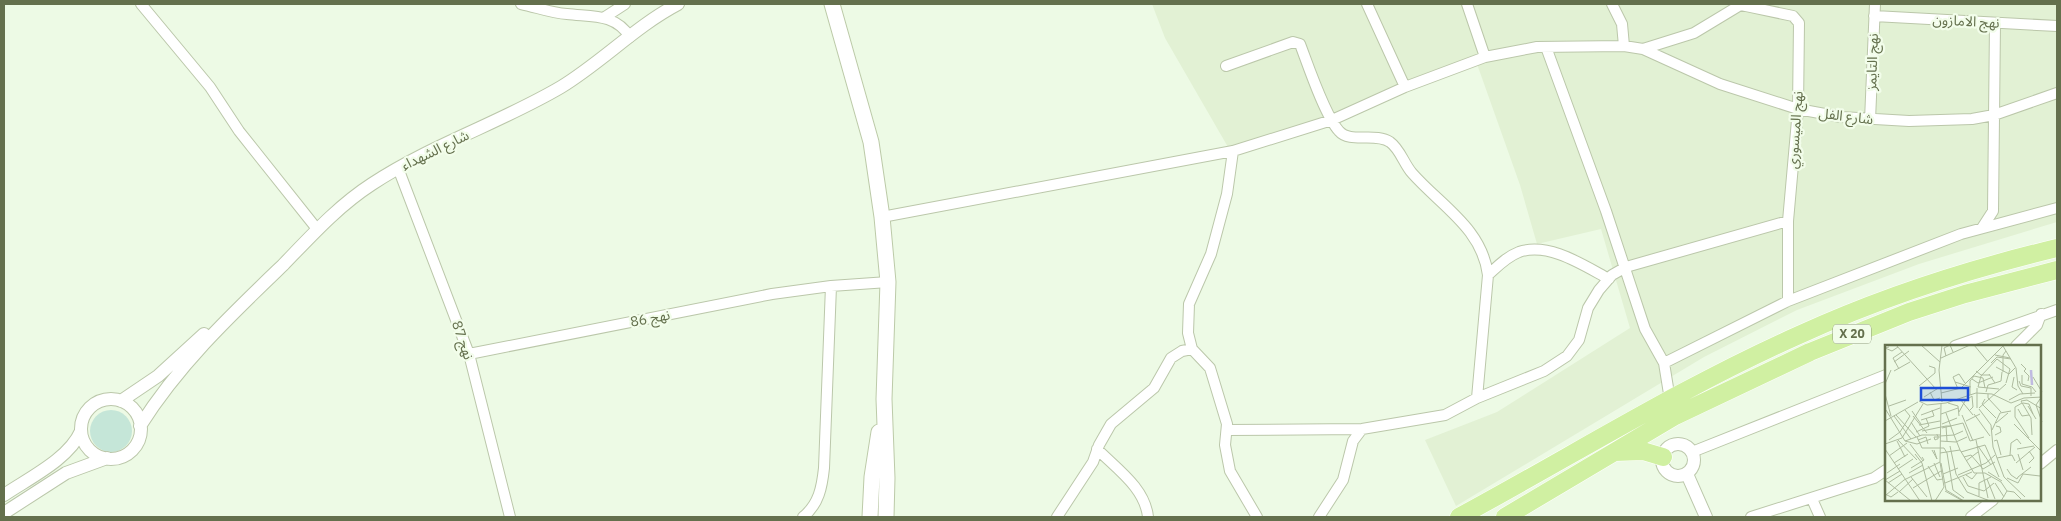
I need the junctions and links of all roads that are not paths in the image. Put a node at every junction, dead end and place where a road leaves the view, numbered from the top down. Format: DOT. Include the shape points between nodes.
graph roads {
  1 [pos="141,4"];
  2 [pos="520,4"];
  3 [pos="625,4"];
  4 [pos="678,4"];
  5 [pos="832,4"];
  6 [pos="1367,4"];
  7 [pos="1467,4"];
  8 [pos="1612,4"];
  9 [pos="1742,4"];
  10 [pos="1875,4"];
  11 [pos="1874,16"];
  12 [pos="604,17"];
  13 [pos="1995,23"];
  14 [pos="2057,26"];
  15 [pos="630,37"];
  16 [pos="1546,46"];
  17 [pos="1624,46"];
  18 [pos="1643,49"];
  19 [pos="1485,57"];
  20 [pos="1226,66"];
  21 [pos="1405,87"];
  22 [pos="2057,92"];
  23 [pos="1798,109"];
  24 [pos="1994,115"];
  25 [pos="1332,120"];
  26 [pos="1870,120"];
  27 [pos="1233,150"];
  28 [pos="398,168"];
  29 [pos="2057,208"];
  30 [pos="882,217"];
  31 [pos="1788,221"];
  32 [pos="1982,228"];
  33 [pos="317,229"];
  34 [pos="2057,248"];
  35 [pos="1626,267"];
  36 [pos="2057,271"];
  37 [pos="1488,275"];
  38 [pos="1609,279"];
  39 [pos="888,282"];
  40 [pos="831,286"];
  41 [pos="1788,301"];
  42 [pos="2057,310"];
  43 [pos="2041,314"];
  44 [pos="216,329"];
  45 [pos="1958,345"];
  46 [pos="2017,345"];
  47 [pos="1192,349"];
  48 [pos="469,354"];
  49 [pos="1664,363"];
  50 [pos="1885,375"];
  51 [pos="884,398"];
  52 [pos="1477,398"];
  53 [pos="1670,400"];
  54 [pos="122,401"];
  55 [pos="140,426"];
  56 [pos="1362,429"];
  57 [pos="1228,430"];
  58 [pos="81,431"];
  59 [pos="1098,449"];
  60 [pos="2057,450"];
  61 [pos="1612,452"];
  62 [pos="1692,452"];
  63 [pos="1663,457"];
  64 [pos="107,458"];
  65 [pos="2041,463"];
  66 [pos="1885,471"];
  67 [pos="1687,474"];
  68 [pos="50,483"];
  69 [pos="4,495"];
  70 [pos="1812,499"];
  71 [pos="1992,501"];
  72 [pos="4,513"];
  73 [pos="1976,516"];
  74 [pos="12,517"];
  75 [pos="510,517"];
  76 [pos="803,517"];
  77 [pos="870,517"];
  78 [pos="886,517"];
  79 [pos="1056,517"];
  80 [pos="1148,517"];
  81 [pos="1257,517"];
  82 [pos="1319,517"];
  83 [pos="1459,517"];
  84 [pos="1505,517"];
  85 [pos="1706,517"];
  86 [pos="1752,517"];
  87 [pos="1820,517"];
  1 -- 33 [label="street" via="210,87 239,131"];
  2 -- 12 [label="street" via="567,14"];
  3 -- 12 [label="street"];
  4 -- 15 [label="street, شارع الشهداء"];
  5 -- 30 [label="main road" via="871,142"];
  6 -- 21 [label="street"];
  7 -- 19 [label="street"];
  8 -- 17 [label="street" via="1622,24"];
  9 -- 18 [label="street" via="1712,23"];
  9 -- 23 [label="street, نهج الميسوري" via="1798,20"];
  10 -- 11 [label="street, نهج التايمز"];
  11 -- 13 [label="street, نهج الامازون"];
  11 -- 26 [label="street, نهج التايمز"];
  12 -- 15 [label="street"];
  13 -- 14 [label="street, نهج الامازون"];
  13 -- 24 [label="street"];
  15 -- 28 [label="street, شارع الشهداء" via="562,86"];
  16 -- 17 [label="street"];
  16 -- 19 [label="street"];
  16 -- 35 [label="street"];
  17 -- 18 [label="street"];
  18 -- 23 [label="street, شارع الفل" via="1715,82"];
  19 -- 21 [label="street"];
  20 -- 25 [label="street" via="1297,42"];
  21 -- 25 [label="street"];
  22 -- 24 [label="street, شارع الفل"];
  23 -- 26 [label="street, شارع الفل"];
  23 -- 31 [label="street, نهج الميسوري"];
  24 -- 26 [label="street, شارع الفل" via="1934,121"];
  24 -- 32 [label="street" via="1993,211"];
  25 -- 27 [label="street"];
  25 -- 37 [label="street" via="1344,135 1372,136 1391,143 1413,175 1467,227 1485,257"];
  27 -- 30 [label="street"];
  27 -- 47 [label="street" via="1227,194 1211,254 1189,304 1187,318"];
  28 -- 33 [label="street, شارع الشهداء" via="359,193"];
  28 -- 48 [label="street, نهج 87"];
  29 -- 32 [label="street"];
  30 -- 39 [label="main road"];
  31 -- 35 [label="street"];
  31 -- 41 [label="street, نهج الميسوري"];
  32 -- 41 [label="street"];
  33 -- 44 [label="street, شارع الشهداء"];
  34 -- 53 [label="highway, X 20" via="1912,290 1850,313 1748,359"];
  35 -- 38 [label="street"];
  35 -- 49 [label="street" via="1645,329"];
  36 -- 61 [label="highway, X 20" via="1965,294 1860,331 1684,412"];
  37 -- 38 [label="street" via="1505,259 1532,250 1551,252"];
  37 -- 52 [label="street"];
  38 -- 52 [label="street" via="1588,308 1579,340 1567,356 1544,371"];
  39 -- 40 [label="street, نهج 86"];
  39 -- 51 [label="main road"];
  40 -- 48 [label="street, نهج 86" via="772,294"];
  40 -- 76 [label="street" via="824,468 820,494"];
  41 -- 49 [label="street"];
  42 -- 43 [label="street"];
  43 -- 45 [label="street"];
  43 -- 46 [label="street" via="2037,325"];
  44 -- 54 [label="street" via="205,333 158,376"];
  44 -- 55 [label="street" via="165,389"];
  47 -- 57 [label="street" via="1210,368"];
  47 -- 59 [label="street" via="1182,350 1171,358 1154,388 1111,424"];
  48 -- 75 [label="street, نهج 87"];
  49 -- 53 [label="street"];
  50 -- 62 [label="street"];
  51 -- 77 [label="main road" via="872,477"];
  51 -- 78 [label="main road"];
  52 -- 56 [label="street" via="1445,415"];
  53 -- 83 [label="highway, X 20"];
  54 -- 55 [label="street" via="134,411"];
  54 -- 58 [label="street" via="102,400 93,405 86,412"];
  55 -- 64 [label="street" via="140,435 132,450 116,458"];
  56 -- 57 [label="street"];
  56 -- 82 [label="street" via="1353,441 1343,480"];
  57 -- 81 [label="street" via="1225,445 1230,471"];
  58 -- 64 [label="street" via="89,449"];
  58 -- 69 [label="street" via="77,440 58,458"];
  59 -- 79 [label="street"];
  59 -- 80 [label="street" via="1133,484 1145,501"];
  60 -- 65 [label="street"];
  61 -- 63 [label="highway" via="1633,450"];
  61 -- 84 [label="highway, X 20"];
  62 -- 63 [label="street" via="1688,447 1676,445 1665,451"];
  62 -- 67 [label="street" via="1694,464"];
  63 -- 67 [label="street" via="1669,473 1675,476"];
  64 -- 68 [label="street" via="66,473"];
  66 -- 70 [label="street" via="1874,478"];
  67 -- 85 [label="street"];
  68 -- 72 [label="street"];
  68 -- 74 [label="street"];
  70 -- 86 [label="street"];
  70 -- 87 [label="street"];
  71 -- 73 [label="street"];
}
